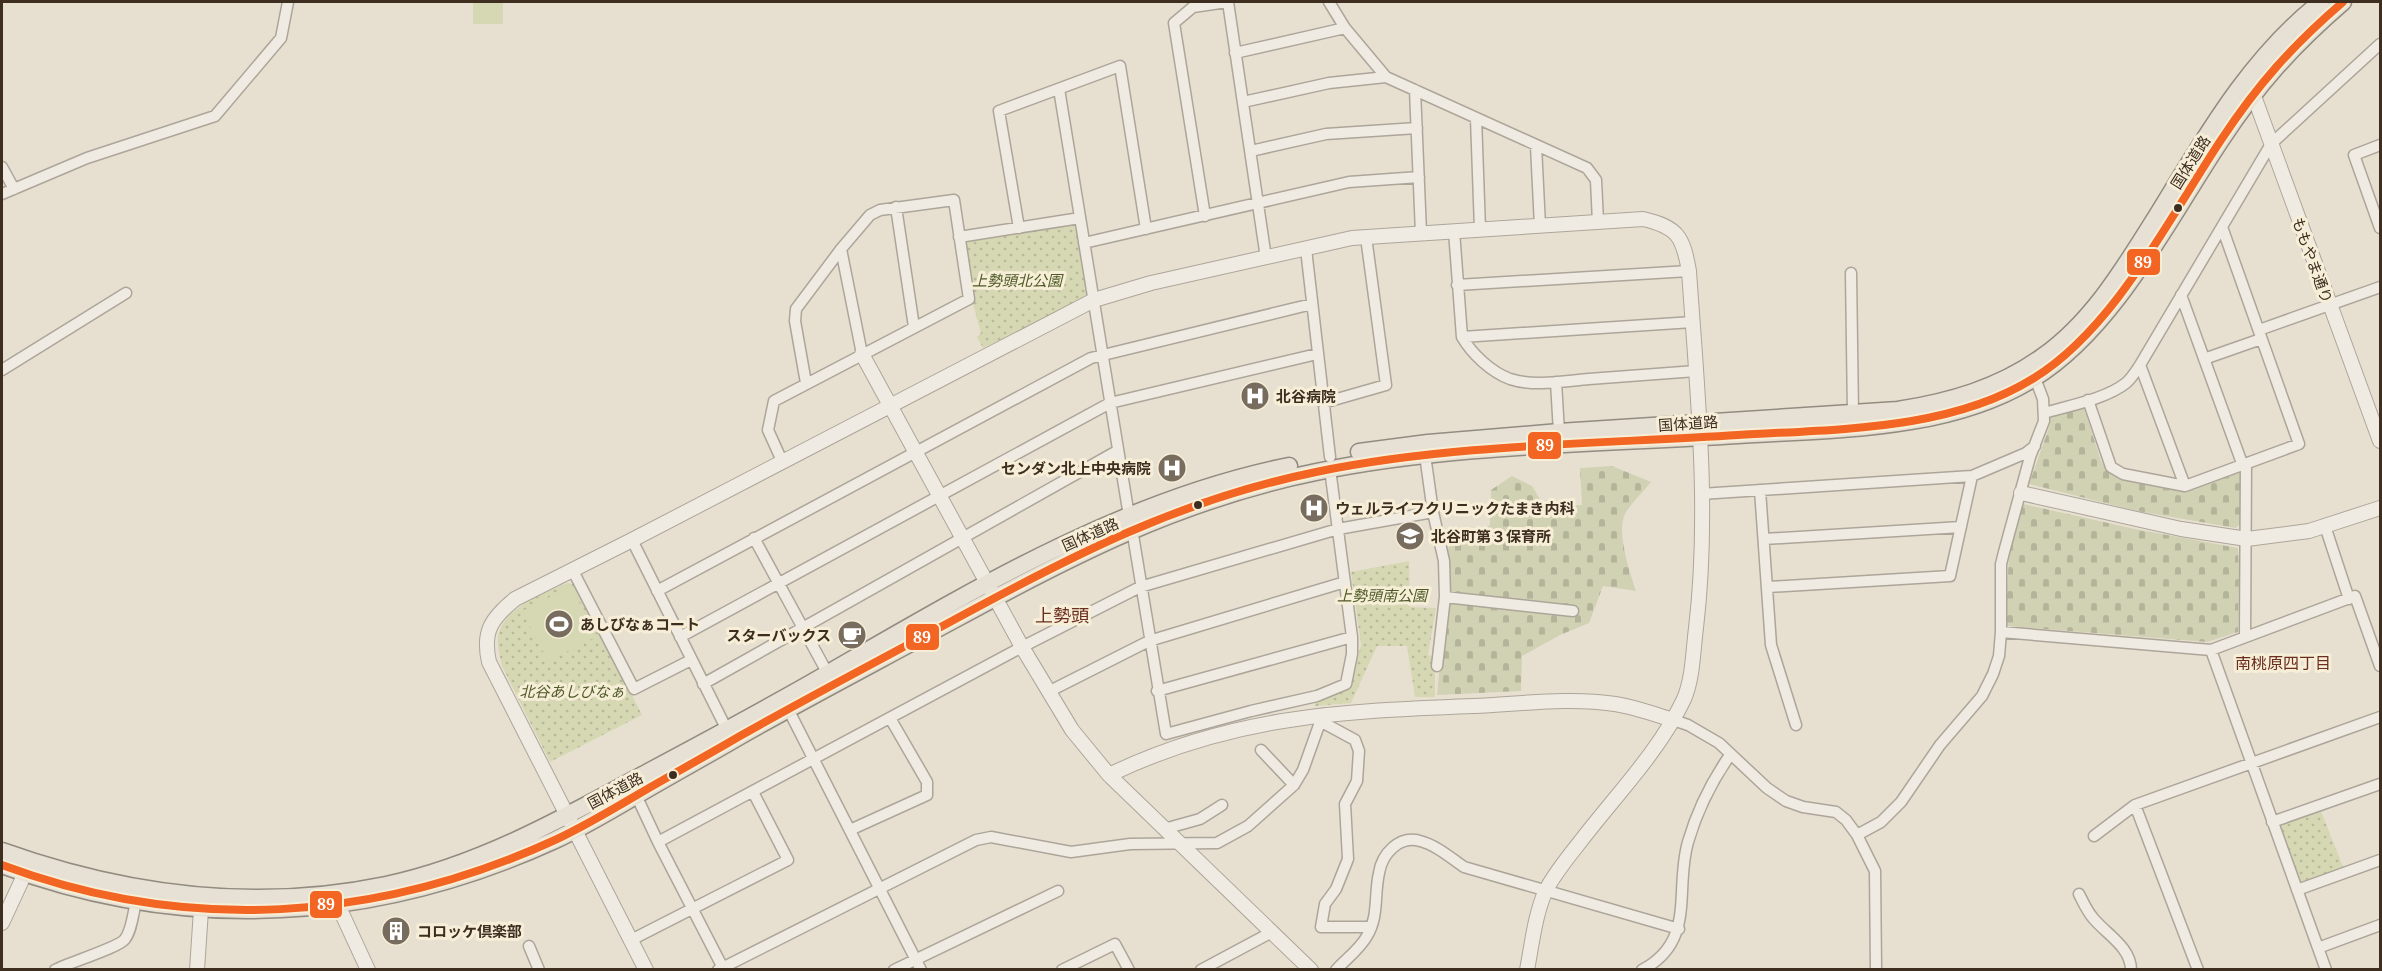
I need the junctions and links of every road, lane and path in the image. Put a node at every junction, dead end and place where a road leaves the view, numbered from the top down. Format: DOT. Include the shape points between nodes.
graph roads {
  1 [pos="288,2"];
  2 [pos="1227,2"];
  3 [pos="1329,2"];
  4 [pos="2321,2"];
  5 [pos="2343,2"];
  6 [pos="1345,28"];
  7 [pos="2380,44"];
  8 [pos="1235,52"];
  9 [pos="1386,76"];
  10 [pos="2247,78"];
  11 [pos="1059,89"];
  12 [pos="1415,90"];
  13 [pos="2253,94"];
  14 [pos="1243,102"];
  15 [pos="1476,118"];
  16 [pos="1417,128"];
  17 [pos="2271,144"];
  18 [pos="2380,145"];
  19 [pos="1536,146"];
  20 [pos="1251,151"];
  21 [pos="2,166"];
  22 [pos="1419,177"];
  23 [pos="14,189"];
  24 [pos="2,194"];
  25 [pos="1259,204"];
  26 [pos="896,207"];
  27 [pos="1205,216"];
  28 [pos="1080,218"];
  29 [pos="1598,222"];
  30 [pos="1539,226"];
  31 [pos="2222,227"];
  32 [pos="1019,228"];
  33 [pos="2380,228"];
  34 [pos="1146,230"];
  35 [pos="1480,230"];
  36 [pos="1454,231"];
  37 [pos="1421,233"];
  38 [pos="960,237"];
  39 [pos="1366,237"];
  40 [pos="1084,243"];
  41 [pos="841,249"];
  42 [pos="1306,249"];
  43 [pos="1266,258"];
  44 [pos="1689,271"];
  45 [pos="1851,273"];
  46 [pos="1457,285"];
  47 [pos="2380,287"];
  48 [pos="126,293"];
  49 [pos="2181,295"];
  50 [pos="1094,300"];
  51 [pos="1312,303"];
  52 [pos="2329,305"];
  53 [pos="1693,322"];
  54 [pos="914,327"];
  55 [pos="2260,334"];
  56 [pos="1462,337"];
  57 [pos="862,354"];
  58 [pos="1102,354"];
  59 [pos="1317,354"];
  60 [pos="2204,359"];
  61 [pos="2140,364"];
  62 [pos="2,370"];
  63 [pos="1696,371"];
  64 [pos="2035,378"];
  65 [pos="1556,382"];
  66 [pos="806,383"];
  67 [pos="2088,400"];
  68 [pos="1110,403"];
  69 [pos="1323,403"];
  70 [pos="889,405"];
  71 [pos="2044,413"];
  72 [pos="1853,414"];
  73 [pos="1699,430"];
  74 [pos="1559,432"];
  75 [pos="2380,441"];
  76 [pos="2035,446"];
  77 [pos="1117,451"];
  78 [pos="914,452"];
  79 [pos="1425,455"];
  80 [pos="782,461"];
  81 [pos="1330,463"];
  82 [pos="2244,465"];
  83 [pos="1972,477"];
  84 [pos="2185,486"];
  85 [pos="1760,490"];
  86 [pos="1701,494"];
  87 [pos="2021,494"];
  88 [pos="939,496"];
  89 [pos="2380,508"];
  90 [pos="1433,512"];
  91 [pos="1131,523"];
  92 [pos="2325,526"];
  93 [pos="1961,527"];
  94 [pos="1338,529"];
  95 [pos="754,538"];
  96 [pos="962,539"];
  97 [pos="1764,539"];
  98 [pos="2247,539"];
  99 [pos="632,540"];
  100 [pos="572,569"];
  101 [pos="1345,582"];
  102 [pos="779,584"];
  103 [pos="1140,587"];
  104 [pos="1768,587"];
  105 [pos="991,590"];
  106 [pos="657,591"];
  107 [pos="1444,597"];
  108 [pos="2349,598"];
  109 [pos="1573,611"];
  110 [pos="804,628"];
  111 [pos="2001,632"];
  112 [pos="680,637"];
  113 [pos="1352,637"];
  114 [pos="2245,637"];
  115 [pos="1149,641"];
  116 [pos="1022,647"];
  117 [pos="2211,650"];
  118 [pos="692,660"];
  119 [pos="1437,666"];
  120 [pos="2380,666"];
  121 [pos="828,674"];
  122 [pos="703,684"];
  123 [pos="1157,691"];
  124 [pos="1048,692"];
  125 [pos="788,710"];
  126 [pos="2380,717"];
  127 [pos="890,718"];
  128 [pos="1322,718"];
  129 [pos="1673,720"];
  130 [pos="1796,725"];
  131 [pos="727,730"];
  132 [pos="1262,750"];
  133 [pos="1730,754"];
  134 [pos="814,759"];
  135 [pos="2251,764"];
  136 [pos="1109,775"];
  137 [pos="2380,784"];
  138 [pos="1294,785"];
  139 [pos="753,792"];
  140 [pos="636,795"];
  141 [pos="1222,805"];
  142 [pos="2135,805"];
  143 [pos="2272,822"];
  144 [pos="572,823"];
  145 [pos="1164,829"];
  146 [pos="850,830"];
  147 [pos="1857,835"];
  148 [pos="2094,836"];
  149 [pos="658,842"];
  150 [pos="1178,843"];
  151 [pos="2,851"];
  152 [pos="2380,860"];
  153 [pos="2,865"];
  154 [pos="26,867"];
  155 [pos="880,889"];
  156 [pos="2297,890"];
  157 [pos="1058,891"];
  158 [pos="1546,891"];
  159 [pos="2079,894"];
  160 [pos="135,902"];
  161 [pos="338,905"];
  162 [pos="692,909"];
  163 [pos="201,910"];
  164 [pos="2,923"];
  165 [pos="2380,925"];
  166 [pos="1371,927"];
  167 [pos="1679,929"];
  168 [pos="1272,932"];
  169 [pos="632,940"];
  170 [pos="529,946"];
  171 [pos="2318,948"];
  172 [pos="916,959"];
  173 [pos="55,969"];
  174 [pos="197,969"];
  175 [pos="368,969"];
  176 [pos="539,969"];
  177 [pos="646,969"];
  178 [pos="722,969"];
  179 [pos="894,969"];
  180 [pos="921,969"];
  181 [pos="1062,969"];
  182 [pos="1129,969"];
  183 [pos="1201,969"];
  184 [pos="1311,969"];
  185 [pos="1335,969"];
  186 [pos="1527,969"];
  187 [pos="1642,969"];
  188 [pos="1876,969"];
  189 [pos="2131,969"];
  190 [pos="2198,969"];
  191 [pos="2326,969"];
  1 -- 23 [label="street" via="281,38 215,116 87,158"];
  2 -- 8 [label="street"];
  2 -- 27 [label="street" via="1193,7 1174,22"];
  3 -- 6 [label="street"];
  4 -- 10 [label="main road, 国体道路"];
  5 -- 13 [label="main road, 国体道路" via="2279,61"];
  6 -- 8 [label="street"];
  6 -- 9 [label="street"];
  7 -- 17 [label="street"];
  8 -- 14 [label="street"];
  9 -- 12 [label="street"];
  9 -- 14 [label="street" via="1329,83"];
  10 -- 13 [label="street, ももやま通り"];
  10 -- 72 [label="main road, 国体道路" via="2121,272 2093,310 2043,357 1989,387 1961,396 1898,410"];
  11 -- 28 [label="street"];
  11 -- 32 [label="street" via="999,111"];
  11 -- 34 [label="street" via="1120,66"];
  12 -- 15 [label="street"];
  12 -- 16 [label="street"];
  13 -- 17 [label="street, ももやま通り"];
  13 -- 64 [label="main road, 国体道路" via="2102,319"];
  14 -- 20 [label="street"];
  15 -- 19 [label="street"];
  15 -- 35 [label="street"];
  16 -- 20 [label="street" via="1326,135"];
  16 -- 22 [label="street"];
  17 -- 31 [label="street"];
  17 -- 52 [label="street, ももやま通り"];
  18 -- 33 [label="street" via="2354,154"];
  19 -- 29 [label="street" via="1573,160 1594,175"];
  19 -- 30 [label="street"];
  20 -- 25 [label="street"];
  21 -- 23 [label="street"];
  22 -- 25 [label="street" via="1349,182"];
  22 -- 37 [label="street"];
  23 -- 24 [label="street"];
  25 -- 27 [label="street"];
  25 -- 43 [label="street"];
  26 -- 38 [label="street" via="954,200"];
  26 -- 41 [label="street" via="870,215"];
  26 -- 54 [label="street"];
  27 -- 34 [label="street"];
  28 -- 32 [label="street"];
  28 -- 40 [label="street"];
  29 -- 30 [label="street"];
  29 -- 44 [label="street" via="1643,219 1671,228 1685,248"];
  30 -- 35 [label="street"];
  31 -- 49 [label="street"];
  31 -- 55 [label="street"];
  32 -- 38 [label="street"];
  34 -- 40 [label="street"];
  35 -- 36 [label="street"];
  36 -- 37 [label="street"];
  36 -- 46 [label="street"];
  37 -- 39 [label="street"];
  38 -- 54 [label="street" via="969,299"];
  39 -- 42 [label="street"];
  39 -- 69 [label="street" via="1386,385"];
  40 -- 50 [label="street"];
  41 -- 57 [label="street"];
  41 -- 66 [label="street" via="796,309"];
  42 -- 43 [label="street"];
  42 -- 51 [label="street"];
  43 -- 50 [label="street"];
  44 -- 46 [label="street"];
  44 -- 53 [label="street"];
  45 -- 72 [label="street"];
  46 -- 56 [label="street"];
  47 -- 52 [label="street"];
  48 -- 62 [label="street"];
  49 -- 60 [label="street"];
  49 -- 61 [label="street"];
  50 -- 58 [label="street"];
  50 -- 70 [label="street"];
  51 -- 58 [label="street"];
  51 -- 59 [label="street"];
  52 -- 55 [label="street"];
  52 -- 75 [label="street, ももやま通り"];
  53 -- 56 [label="street"];
  53 -- 63 [label="street"];
  54 -- 57 [label="street"];
  55 -- 60 [label="street"];
  55 -- 82 [label="street" via="2299,444"];
  56 -- 65 [label="street" via="1483,362 1510,379"];
  57 -- 66 [label="street"];
  57 -- 70 [label="street"];
  58 -- 68 [label="street"];
  58 -- 78 [label="street"];
  59 -- 68 [label="street"];
  59 -- 69 [label="street"];
  60 -- 82 [label="street"];
  61 -- 67 [label="street" via="2117,389"];
  61 -- 84 [label="street"];
  63 -- 65 [label="street"];
  63 -- 73 [label="street"];
  64 -- 71 [label="street"];
  64 -- 73 [label="main road, 国体道路" via="1965,410 1934,417 1834,429"];
  65 -- 74 [label="street"];
  66 -- 80 [label="street" via="774,401 768,430"];
  67 -- 71 [label="street"];
  67 -- 84 [label="street" via="2114,470"];
  68 -- 77 [label="street"];
  68 -- 88 [label="street"];
  69 -- 81 [label="street"];
  70 -- 78 [label="street"];
  70 -- 80 [label="street"];
  71 -- 76 [label="street"];
  72 -- 73 [label="main road, 国体道路"];
  73 -- 74 [label="main road, 国体道路"];
  73 -- 79 [label="main road, 国体道路"];
  73 -- 86 [label="street"];
  74 -- 81 [label="main road, 国体道路" via="1428,443"];
  76 -- 83 [label="street"];
  76 -- 87 [label="street"];
  77 -- 91 [label="street"];
  77 -- 96 [label="street"];
  78 -- 88 [label="street"];
  78 -- 95 [label="street"];
  79 -- 81 [label="main road, 国体道路"];
  79 -- 90 [label="street"];
  80 -- 99 [label="street"];
  81 -- 91 [label="main road, 国体道路" via="1234,480"];
  81 -- 94 [label="street"];
  82 -- 84 [label="street"];
  82 -- 98 [label="street"];
  83 -- 85 [label="street"];
  83 -- 93 [label="street"];
  85 -- 86 [label="street"];
  85 -- 97 [label="street"];
  86 -- 129 [label="street" via="1703,557 1691,668 1684,698"];
  87 -- 98 [label="street" via="2181,529"];
  87 -- 111 [label="street" via="2001,564"];
  88 -- 96 [label="street"];
  88 -- 102 [label="street"];
  89 -- 92 [label="street"];
  90 -- 94 [label="street"];
  90 -- 107 [label="street" via="1444,561"];
  91 -- 103 [label="street"];
  91 -- 105 [label="main road, 国体道路" via="1069,542"];
  92 -- 98 [label="street" via="2293,535"];
  92 -- 108 [label="street"];
  93 -- 97 [label="street"];
  93 -- 104 [label="street" via="1950,576"];
  94 -- 101 [label="street"];
  94 -- 103 [label="street"];
  95 -- 102 [label="street"];
  95 -- 106 [label="street"];
  96 -- 105 [label="street"];
  96 -- 110 [label="street"];
  97 -- 104 [label="street"];
  98 -- 114 [label="street"];
  99 -- 100 [label="street"];
  99 -- 106 [label="street"];
  100 -- 118 [label="street" via="634,689"];
  100 -- 144 [label="street" via="504,608 491,624 486,643 492,673"];
  101 -- 113 [label="street"];
  101 -- 115 [label="street"];
  102 -- 110 [label="street"];
  102 -- 112 [label="street"];
  103 -- 115 [label="street"];
  103 -- 116 [label="street"];
  104 -- 130 [label="street" via="1771,645"];
  105 -- 116 [label="street"];
  105 -- 121 [label="main road, 国体道路"];
  105 -- 125 [label="main road, 国体道路"];
  106 -- 112 [label="street"];
  107 -- 109 [label="street"];
  107 -- 119 [label="street"];
  108 -- 114 [label="street"];
  108 -- 120 [label="street" via="2355,596"];
  110 -- 121 [label="street"];
  110 -- 122 [label="street"];
  111 -- 117 [label="street"];
  111 -- 147 [label="street" via="1999,656 1982,696 1940,745 1901,802 1881,822"];
  112 -- 118 [label="street"];
  113 -- 123 [label="street"];
  113 -- 123 [label="street" via="1346,684 1317,696 1166,734"];
  114 -- 117 [label="street"];
  115 -- 123 [label="street"];
  115 -- 124 [label="street"];
  116 -- 124 [label="street"];
  116 -- 127 [label="street"];
  117 -- 135 [label="street"];
  118 -- 122 [label="street"];
  121 -- 131 [label="main road, 国体道路"];
  122 -- 131 [label="street"];
  124 -- 136 [label="street" via="1072,730"];
  125 -- 134 [label="street"];
  125 -- 140 [label="main road, 国体道路"];
  126 -- 135 [label="street"];
  127 -- 134 [label="street"];
  127 -- 146 [label="street" via="927,782 927,795"];
  128 -- 129 [label="street" via="1566,701 1617,704"];
  128 -- 136 [label="street" via="1256,724 1141,760"];
  128 -- 138 [label="street"];
  128 -- 166 [label="street" via="1354,740 1359,751 1357,781 1346,804 1348,859 1336,889 1324,904 1321,927"];
  129 -- 133 [label="street" via="1719,743"];
  129 -- 158 [label="street" via="1563,863"];
  131 -- 144 [label="main road, 国体道路"];
  132 -- 138 [label="street"];
  133 -- 147 [label="street" via="1786,801 1841,814"];
  133 -- 167 [label="street" via="1700,809 1688,843"];
  134 -- 139 [label="street"];
  134 -- 146 [label="street"];
  135 -- 142 [label="street"];
  135 -- 143 [label="street"];
  136 -- 145 [label="street"];
  137 -- 143 [label="street"];
  138 -- 150 [label="street" via="1248,826 1217,843"];
  139 -- 149 [label="street"];
  139 -- 162 [label="street" via="789,860"];
  140 -- 144 [label="main road, 国体道路"];
  140 -- 149 [label="street"];
  141 -- 145 [label="street" via="1200,819"];
  142 -- 148 [label="street"];
  142 -- 190 [label="street"];
  143 -- 156 [label="street"];
  144 -- 154 [label="main road, 国体道路" via="444,869 333,894 202,897"];
  144 -- 161 [label="main road, 国体道路" via="504,862 387,897"];
  144 -- 169 [label="street"];
  145 -- 150 [label="street"];
  146 -- 155 [label="street"];
  147 -- 188 [label="street" via="1875,871"];
  149 -- 162 [label="street"];
  150 -- 155 [label="street" via="1130,844 1071,852 991,837 976,840"];
  150 -- 168 [label="street"];
  151 -- 154 [label="main road, 国体道路"];
  152 -- 156 [label="street"];
  153 -- 154 [label="main road, 国体道路"];
  154 -- 160 [label="main road, 国体道路" via="90,893"];
  154 -- 164 [label="street"];
  155 -- 172 [label="street"];
  155 -- 178 [label="street"];
  156 -- 171 [label="street"];
  157 -- 172 [label="street"];
  158 -- 166 [label="street" via="1464,867 1419,840 1399,843 1385,855"];
  158 -- 167 [label="street"];
  158 -- 186 [label="street"];
  159 -- 189 [label="street" via="2091,917 2126,951"];
  160 -- 163 [label="main road, 国体道路"];
  160 -- 173 [label="street" via="125,940"];
  161 -- 163 [label="main road, 国体道路"];
  161 -- 175 [label="street"];
  162 -- 169 [label="street"];
  162 -- 178 [label="street"];
  163 -- 174 [label="street"];
  165 -- 171 [label="street"];
  166 -- 185 [label="street" via="1367,937"];
  167 -- 187 [label="street" via="1666,952"];
  168 -- 183 [label="street"];
  168 -- 184 [label="street"];
  169 -- 177 [label="street"];
  170 -- 176 [label="street"];
  171 -- 191 [label="street"];
  172 -- 179 [label="street"];
  172 -- 180 [label="street"];
  181 -- 182 [label="street" via="1115,944"];
}
